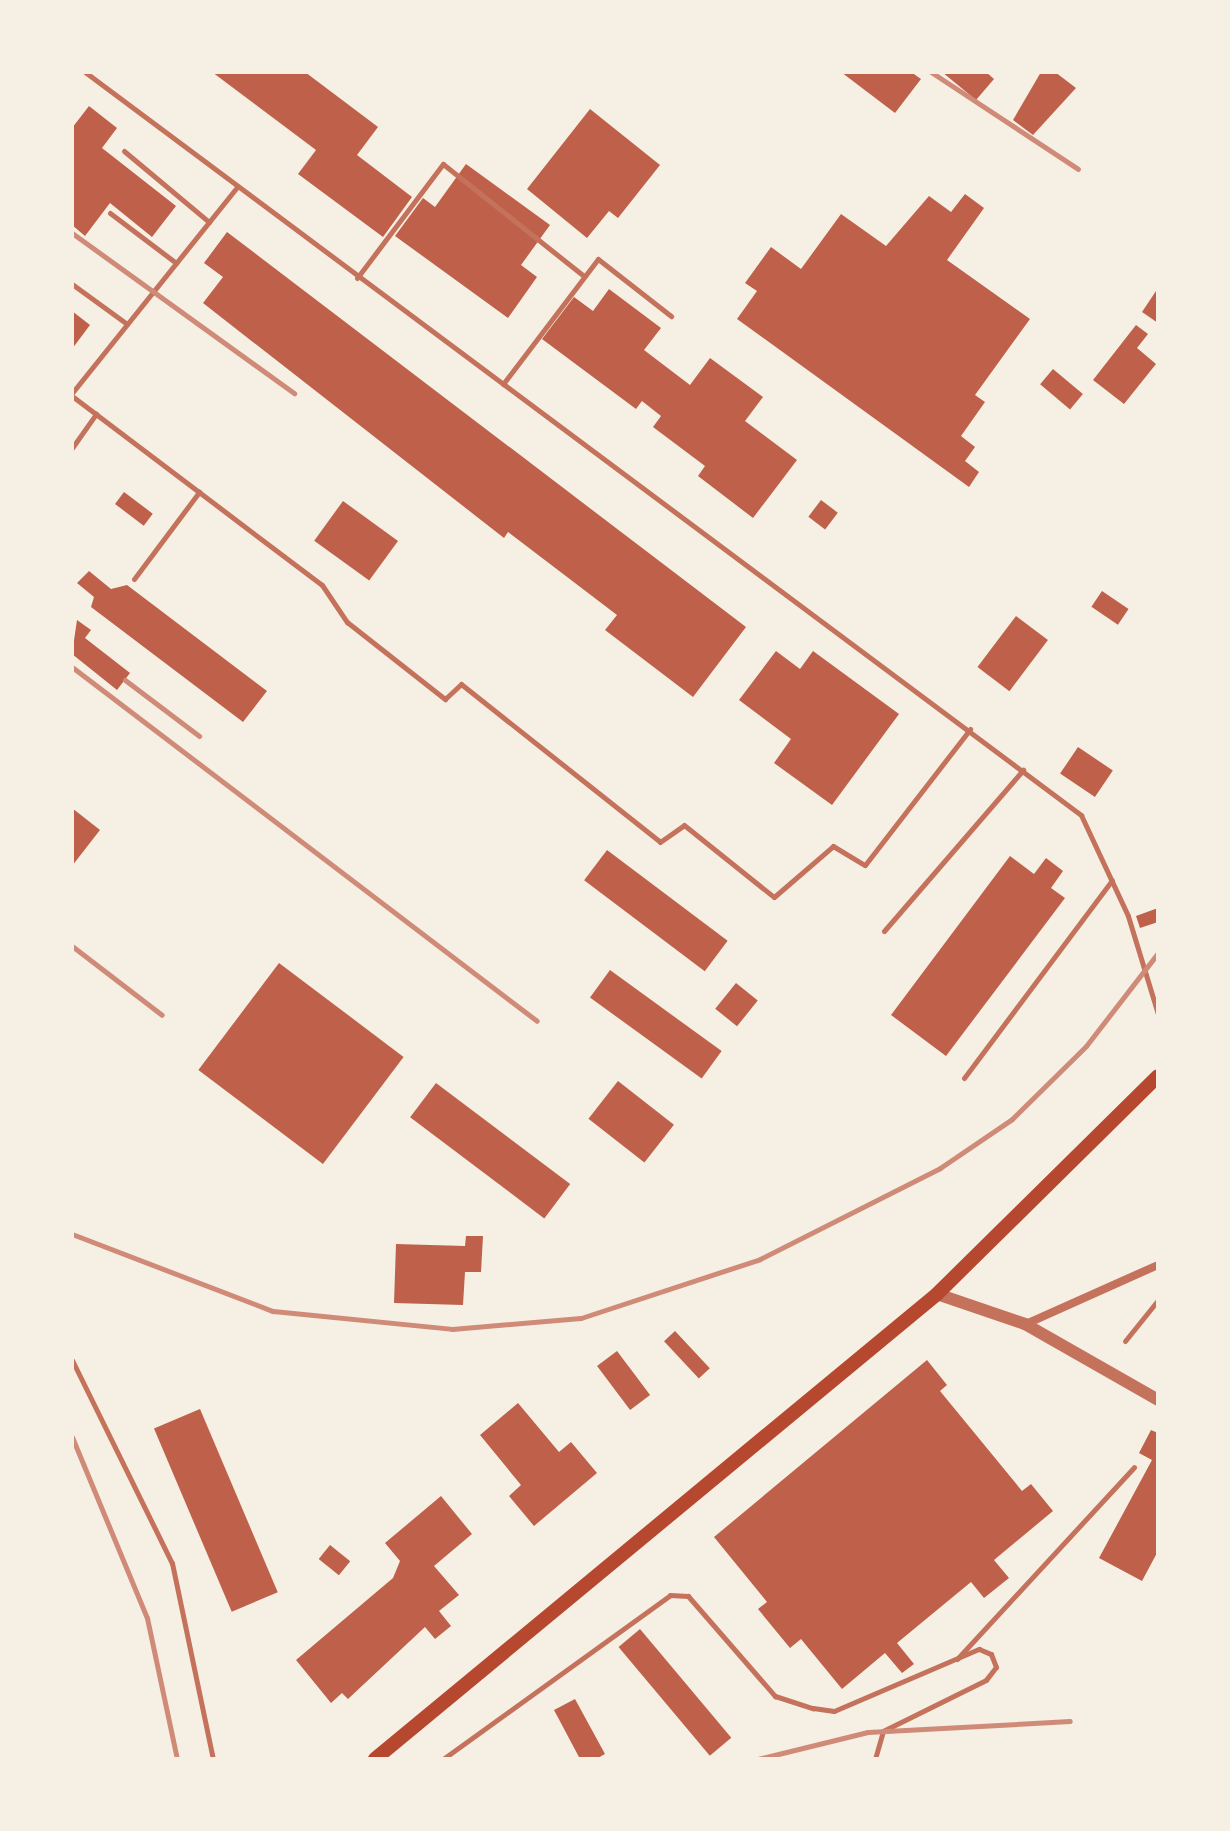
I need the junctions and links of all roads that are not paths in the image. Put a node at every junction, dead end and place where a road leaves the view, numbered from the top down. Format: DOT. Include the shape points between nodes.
graph roads {
  1 [pos="85,72"];
  2 [pos="124,151"];
  3 [pos="237,187"];
  4 [pos="110,213"];
  5 [pos="209,222"];
  6 [pos="176,263"];
  7 [pos="584,276"];
  8 [pos="357,278"];
  9 [pos="72,284"];
  10 [pos="671,316"];
  11 [pos="127,324"];
  12 [pos="503,384"];
  13 [pos="72,394"];
  14 [pos="96,414"];
  15 [pos="72,448"];
  16 [pos="199,492"];
  17 [pos="134,579"];
  18 [pos="970,729"];
  19 [pos="1023,770"];
  20 [pos="1112,880"];
  21 [pos="884,931"];
  22 [pos="1158,1014"];
  23 [pos="1158,1076"];
  24 [pos="964,1078"];
  25 [pos="1158,1265"];
  26 [pos="937,1294"];
  27 [pos="1158,1300"];
  28 [pos="1025,1324"];
  29 [pos="1125,1341"];
  30 [pos="72,1360"];
  31 [pos="1158,1400"];
  32 [pos="1134,1467"];
  33 [pos="956,1659"];
  34 [pos="213,1759"];
  35 [pos="375,1759"];
  36 [pos="443,1759"];
  37 [pos="875,1759"];
  1 -- 3 [label="lane"];
  2 -- 5 [label="lane"];
  3 -- 5 [label="lane"];
  3 -- 8 [label="lane"];
  4 -- 6 [label="lane"];
  5 -- 6 [label="lane"];
  6 -- 11 [label="lane"];
  7 -- 8 [label="lane" via="443,164"];
  7 -- 10 [label="lane" via="598,259"];
  7 -- 12 [label="lane"];
  8 -- 12 [label="lane"];
  9 -- 11 [label="lane"];
  11 -- 13 [label="lane"];
  12 -- 18 [label="lane"];
  13 -- 14 [label="lane"];
  14 -- 15 [label="lane"];
  14 -- 16 [label="lane"];
  16 -- 17 [label="lane"];
  16 -- 18 [label="lane" via="322,585 347,622 445,699 461,684 660,842 684,825 774,897 833,846 865,865"];
  18 -- 19 [label="lane"];
  19 -- 20 [label="lane" via="1081,815"];
  19 -- 21 [label="lane"];
  20 -- 22 [label="lane"];
  20 -- 24 [label="lane"];
  23 -- 26 [label="main road"];
  25 -- 28 [label="street"];
  26 -- 28 [label="street"];
  26 -- 35 [label="main road"];
  27 -- 29 [label="lane"];
  28 -- 31 [label="street"];
  30 -- 34 [label="lane" via="172,1563"];
  32 -- 33 [label="lane"];
  33 -- 36 [label="lane" via="834,1711 813,1708 775,1696 688,1596 670,1595"];
  33 -- 37 [label="lane" via="979,1649 996,1667 986,1680 883,1731"];
}
